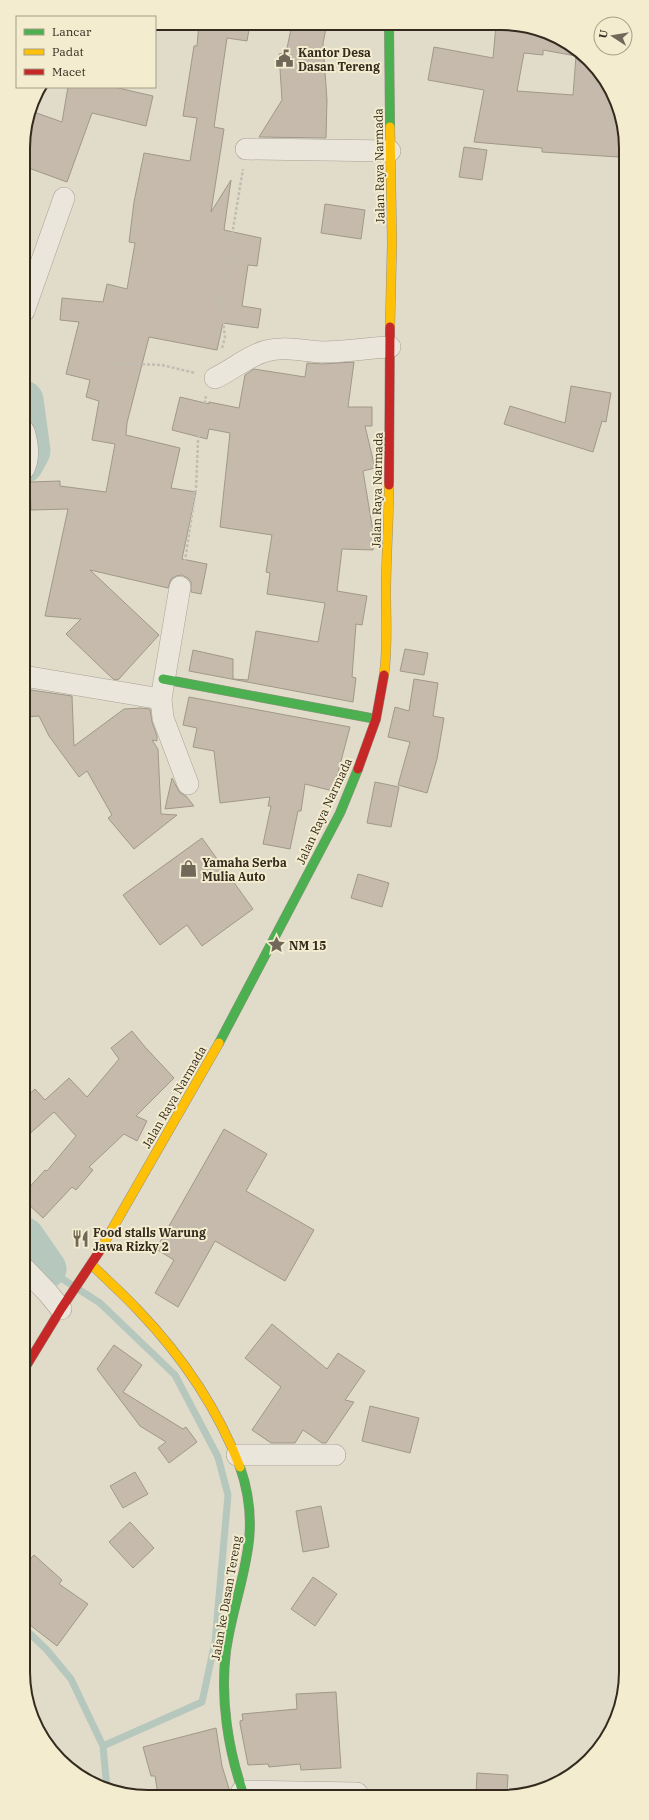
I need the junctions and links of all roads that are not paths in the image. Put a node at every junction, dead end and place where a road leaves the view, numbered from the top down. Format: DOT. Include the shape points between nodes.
graph roads {
  1 [pos="389,30"];
  2 [pos="246,149"];
  3 [pos="390,151"];
  4 [pos="64,198"];
  5 [pos="30,294"];
  6 [pos="390,347"];
  7 [pos="215,378"];
  8 [pos="180,587"];
  9 [pos="30,677"];
  10 [pos="162,689"];
  11 [pos="376,719"];
  12 [pos="188,784"];
  13 [pos="92,1265"];
  14 [pos="30,1274"];
  15 [pos="65,1304"];
  16 [pos="30,1360"];
  17 [pos="335,1455"];
  18 [pos="237,1456"];
  19 [pos="242,1790"];
  1 -- 3 [label="main road, Jalan Raya Narmada"];
  2 -- 3 [label="street"];
  3 -- 6 [label="main road, Jalan Raya Narmada"];
  4 -- 5 [label="street"];
  6 -- 7 [label="street" via="322,352 280,349 267,351 253,355"];
  6 -- 11 [label="main road, Jalan Raya Narmada" via="387,636 385,668"];
  8 -- 10 [label="street"];
  9 -- 10 [label="street"];
  10 -- 11 [label="main road"];
  10 -- 12 [label="street" via="164,718"];
  11 -- 13 [label="main road, Jalan Raya Narmada" via="340,813 236,1012"];
  13 -- 15 [label="main road, Jalan Raya Narmada"];
  13 -- 18 [label="main road, Jalan ke Dasan Tereng" via="172,1348 199,1385"];
  14 -- 15 [label="street" via="48,1293"];
  15 -- 16 [label="main road, Jalan Raya Narmada"];
  17 -- 18 [label="street"];
  18 -- 19 [label="main road, Jalan ke Dasan Tereng" via="250,1502 251,1527 226,1654 225,1688 234,1760"];
}
